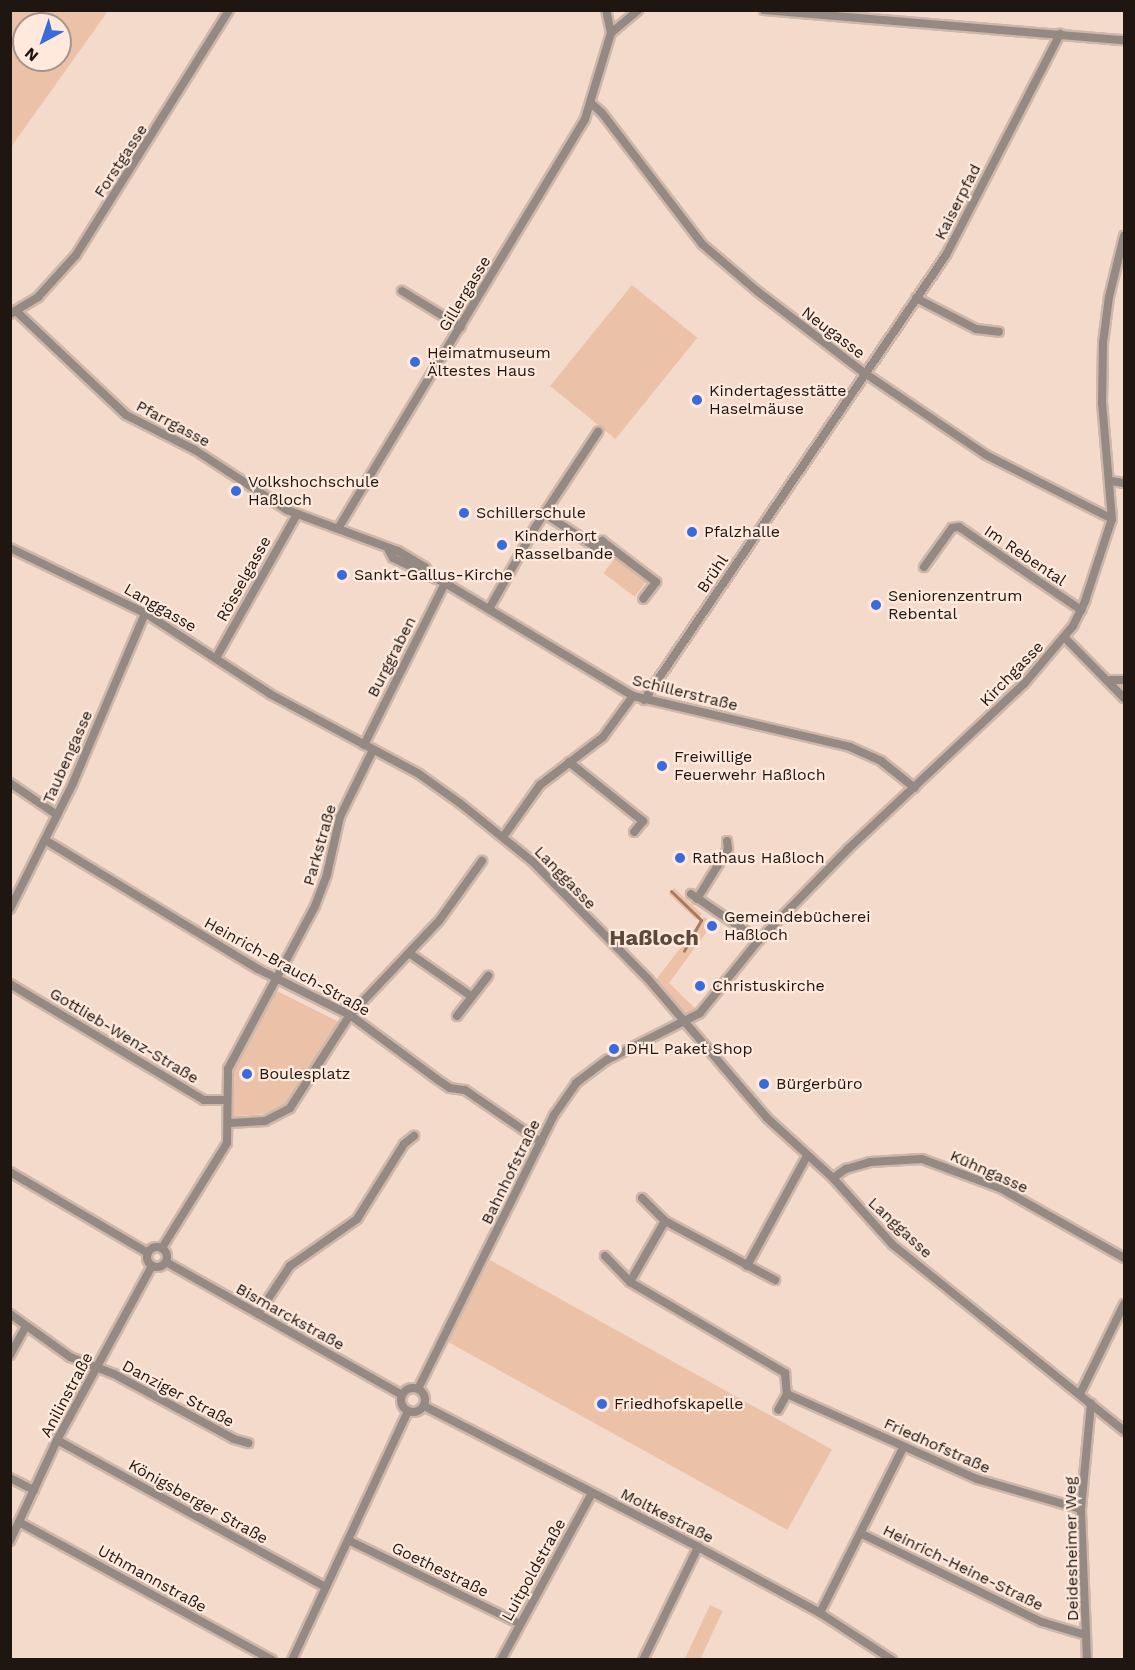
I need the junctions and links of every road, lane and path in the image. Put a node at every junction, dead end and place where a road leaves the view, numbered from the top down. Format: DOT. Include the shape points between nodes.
graph roads {
  1 [pos="230,10"];
  2 [pos="606,10"];
  3 [pos="638,10"];
  4 [pos="764,10"];
  5 [pos="610,33"];
  6 [pos="1060,34"];
  7 [pos="1125,40"];
  8 [pos="592,104"];
  9 [pos="1125,236"];
  10 [pos="402,291"];
  11 [pos="916,298"];
  12 [pos="13,313"];
  13 [pos="461,327"];
  14 [pos="999,332"];
  15 [pos="863,372"];
  16 [pos="598,432"];
  17 [pos="1112,481"];
  18 [pos="1125,483"];
  19 [pos="297,514"];
  20 [pos="545,514"];
  21 [pos="1112,519"];
  22 [pos="339,528"];
  23 [pos="10,548"];
  24 [pos="924,567"];
  25 [pos="445,583"];
  26 [pos="643,599"];
  27 [pos="489,609"];
  28 [pos="1081,610"];
  29 [pos="146,613"];
  30 [pos="1065,638"];
  31 [pos="216,658"];
  32 [pos="1110,680"];
  33 [pos="1125,680"];
  34 [pos="633,696"];
  35 [pos="1125,698"];
  36 [pos="644,700"];
  37 [pos="364,745"];
  38 [pos="373,750"];
  39 [pos="568,762"];
  40 [pos="10,783"];
  41 [pos="915,788"];
  42 [pos="57,815"];
  43 [pos="634,832"];
  44 [pos="503,837"];
  45 [pos="45,840"];
  46 [pos="727,841"];
  47 [pos="483,861"];
  48 [pos="10,909"];
  49 [pos="759,940"];
  50 [pos="409,953"];
  51 [pos="488,976"];
  52 [pos="276,979"];
  53 [pos="10,984"];
  54 [pos="471,996"];
  55 [pos="350,1015"];
  56 [pos="457,1016"];
  57 [pos="686,1022"];
  58 [pos="226,1100"];
  59 [pos="229,1123"];
  60 [pos="414,1136"];
  61 [pos="541,1142"];
  62 [pos="807,1156"];
  63 [pos="10,1172"];
  64 [pos="833,1178"];
  65 [pos="642,1198"];
  66 [pos="665,1221"];
  67 [pos="162,1248"];
  68 [pos="148,1253"];
  69 [pos="605,1256"];
  70 [pos="1125,1258"];
  71 [pos="166,1262"];
  72 [pos="153,1266"];
  73 [pos="747,1266"];
  74 [pos="775,1280"];
  75 [pos="630,1282"];
  76 [pos="1125,1304"];
  77 [pos="10,1314"];
  78 [pos="258,1314"];
  79 [pos="26,1326"];
  80 [pos="10,1355"];
  81 [pos="96,1368"];
  82 [pos="418,1389"];
  83 [pos="787,1394"];
  84 [pos="1080,1394"];
  85 [pos="402,1395"];
  86 [pos="1091,1403"];
  87 [pos="424,1406"];
  88 [pos="778,1410"];
  89 [pos="408,1411"];
  90 [pos="1125,1431"];
  91 [pos="57,1440"];
  92 [pos="248,1443"];
  93 [pos="903,1448"];
  94 [pos="10,1478"];
  95 [pos="34,1490"];
  96 [pos="592,1493"];
  97 [pos="1081,1509"];
  98 [pos="19,1522"];
  99 [pos="862,1534"];
  100 [pos="10,1540"];
  101 [pos="348,1540"];
  102 [pos="699,1547"];
  103 [pos="325,1587"];
  104 [pos="820,1613"];
  105 [pos="520,1624"];
  106 [pos="1086,1635"];
  107 [pos="647,1658"];
  108 [pos="272,1659"];
  109 [pos="292,1659"];
  110 [pos="501,1659"];
  111 [pos="892,1659"];
  112 [pos="1087,1659"];
  1 -- 12 [label="street, Forstgasse" via="76,255 48,287"];
  2 -- 5 [label="street"];
  3 -- 5 [label="street"];
  4 -- 6 [label="street"];
  5 -- 8 [label="street, Gillergasse"];
  6 -- 7 [label="street"];
  6 -- 11 [label="street, Kaiserpfad" via="956,237"];
  8 -- 13 [label="street, Gillergasse" via="555,174"];
  8 -- 15 [label="street, Neugasse" via="702,244"];
  9 -- 17 [label="street, Kirchgasse" via="1108,297 1103,343 1102,403"];
  10 -- 13 [label="street"];
  11 -- 14 [label="street" via="983,331"];
  11 -- 15 [label="street, Kaiserpfad"];
  12 -- 19 [label="street, Pfarrgasse" via="126,415 195,450"];
  13 -- 22 [label="street, Gillergasse"];
  15 -- 21 [label="street, Neugasse" via="986,455"];
  15 -- 36 [label="street, Brühl"];
  16 -- 20 [label="street"];
  17 -- 18 [label="street"];
  17 -- 21 [label="street, Kirchgasse"];
  19 -- 22 [label="street, Pfarrgasse"];
  19 -- 31 [label="street, Rösselgasse"];
  20 -- 26 [label="street" via="597,548 602,541 656,582"];
  20 -- 27 [label="street"];
  21 -- 28 [label="street, Kirchgasse"];
  22 -- 25 [label="street, Schillerstraße"];
  23 -- 29 [label="street, Langgasse"];
  24 -- 28 [label="street, Im Rebental" via="952,528 959,527"];
  25 -- 27 [label="street, Schillerstraße"];
  25 -- 37 [label="street, Burggraben"];
  27 -- 34 [label="street, Schillerstraße"];
  28 -- 30 [label="street, Kirchgasse"];
  29 -- 31 [label="street, Langgasse"];
  29 -- 42 [label="street, Taubengasse"];
  30 -- 32 [label="street" via="1095,671"];
  30 -- 41 [label="street, Kirchgasse" via="1024,684"];
  31 -- 37 [label="street, Langgasse" via="270,694"];
  32 -- 33 [label="street"];
  32 -- 35 [label="street"];
  34 -- 36 [label="street, Schillerstraße"];
  34 -- 39 [label="street" via="603,737"];
  36 -- 41 [label="street, Schillerstraße" via="791,730 850,747 881,761"];
  37 -- 38 [label="street, Langgasse"];
  38 -- 44 [label="street, Langgasse" via="419,774"];
  38 -- 52 [label="street, Parkstraße" via="340,817 315,906"];
  39 -- 43 [label="street" via="643,821"];
  39 -- 44 [label="street" via="540,785"];
  40 -- 42 [label="street"];
  41 -- 49 [label="street, Kirchgasse" via="848,849"];
  42 -- 45 [label="street, Taubengasse"];
  44 -- 57 [label="street, Langgasse" via="648,979"];
  45 -- 48 [label="street, Taubengasse"];
  45 -- 52 [label="street, Heinrich-Brauch-Straße"];
  46 -- 49 [label="street" via="728,849 694,896"];
  47 -- 50 [label="street" via="439,921"];
  49 -- 57 [label="street, Kirchgasse" via="700,1013"];
  50 -- 54 [label="street"];
  50 -- 55 [label="street"];
  51 -- 54 [label="street"];
  52 -- 55 [label="street, Heinrich-Brauch-Straße"];
  52 -- 58 [label="street, Parkstraße" via="228,1069"];
  53 -- 58 [label="street, Gottlieb-Wenz-Straße" via="204,1100"];
  54 -- 56 [label="street"];
  55 -- 59 [label="street" via="290,1108 265,1121"];
  55 -- 61 [label="street, Heinrich-Brauch-Straße" via="450,1088 465,1090"];
  57 -- 61 [label="street, Bahnhofstraße" via="585,1074 566,1095"];
  57 -- 62 [label="street, Langgasse" via="766,1118"];
  58 -- 59 [label="street, Parkstraße"];
  59 -- 67 [label="street" via="227,1143"];
  60 -- 78 [label="street" via="404,1144 357,1220 290,1266"];
  61 -- 82 [label="street, Bahnhofstraße"];
  62 -- 64 [label="street, Langgasse"];
  62 -- 73 [label="street"];
  63 -- 68 [label="street"];
  64 -- 70 [label="street, Kühngasse" via="846,1169 870,1162 922,1159 1000,1188"];
  64 -- 84 [label="street, Langgasse" via="893,1245"];
  65 -- 66 [label="street"];
  66 -- 73 [label="street"];
  66 -- 75 [label="street"];
  67 -- 68 [label="street" via="152,1248"];
  67 -- 71 [label="street" via="167,1252"];
  68 -- 72 [label="street"];
  69 -- 75 [label="street"];
  71 -- 72 [label="street"];
  71 -- 78 [label="street, Bismarckstraße"];
  72 -- 81 [label="street, Anilinstraße"];
  73 -- 74 [label="street"];
  75 -- 83 [label="street" via="785,1373"];
  76 -- 84 [label="street"];
  77 -- 79 [label="street, Danziger Straße"];
  78 -- 85 [label="street, Bismarckstraße"];
  79 -- 80 [label="street"];
  79 -- 81 [label="street, Danziger Straße" via="70,1357"];
  81 -- 91 [label="street, Anilinstraße"];
  81 -- 92 [label="street, Danziger Straße"];
  82 -- 85 [label="street" via="411,1388"];
  82 -- 87 [label="street" via="424,1395"];
  83 -- 88 [label="street"];
  83 -- 93 [label="street, Friedhofstraße"];
  84 -- 86 [label="street, Langgasse"];
  85 -- 89 [label="street" via="401,1402"];
  86 -- 90 [label="street, Langgasse"];
  86 -- 97 [label="street, Deidesheimer Weg"];
  87 -- 89 [label="street" via="415,1412"];
  87 -- 96 [label="street, Moltkestraße"];
  89 -- 101 [label="street"];
  91 -- 95 [label="street, Anilinstraße"];
  91 -- 103 [label="street, Königsberger Straße"];
  93 -- 97 [label="street, Friedhofstraße" via="996,1486"];
  93 -- 99 [label="street"];
  94 -- 95 [label="street"];
  95 -- 98 [label="street, Anilinstraße"];
  96 -- 102 [label="street, Moltkestraße"];
  96 -- 105 [label="street, Luitpoldstraße"];
  97 -- 106 [label="street, Deidesheimer Weg"];
  98 -- 100 [label="street, Anilinstraße"];
  98 -- 108 [label="street, Uthmannstraße"];
  99 -- 104 [label="street"];
  99 -- 106 [label="street, Heinrich-Heine-Straße" via="1042,1622"];
  101 -- 103 [label="street"];
  101 -- 105 [label="street, Goethestraße"];
  102 -- 104 [label="street, Moltkestraße"];
  102 -- 107 [label="street"];
  103 -- 109 [label="street"];
  104 -- 111 [label="street, Moltkestraße"];
  105 -- 110 [label="street, Luitpoldstraße"];
  106 -- 112 [label="street, Deidesheimer Weg"];
}
